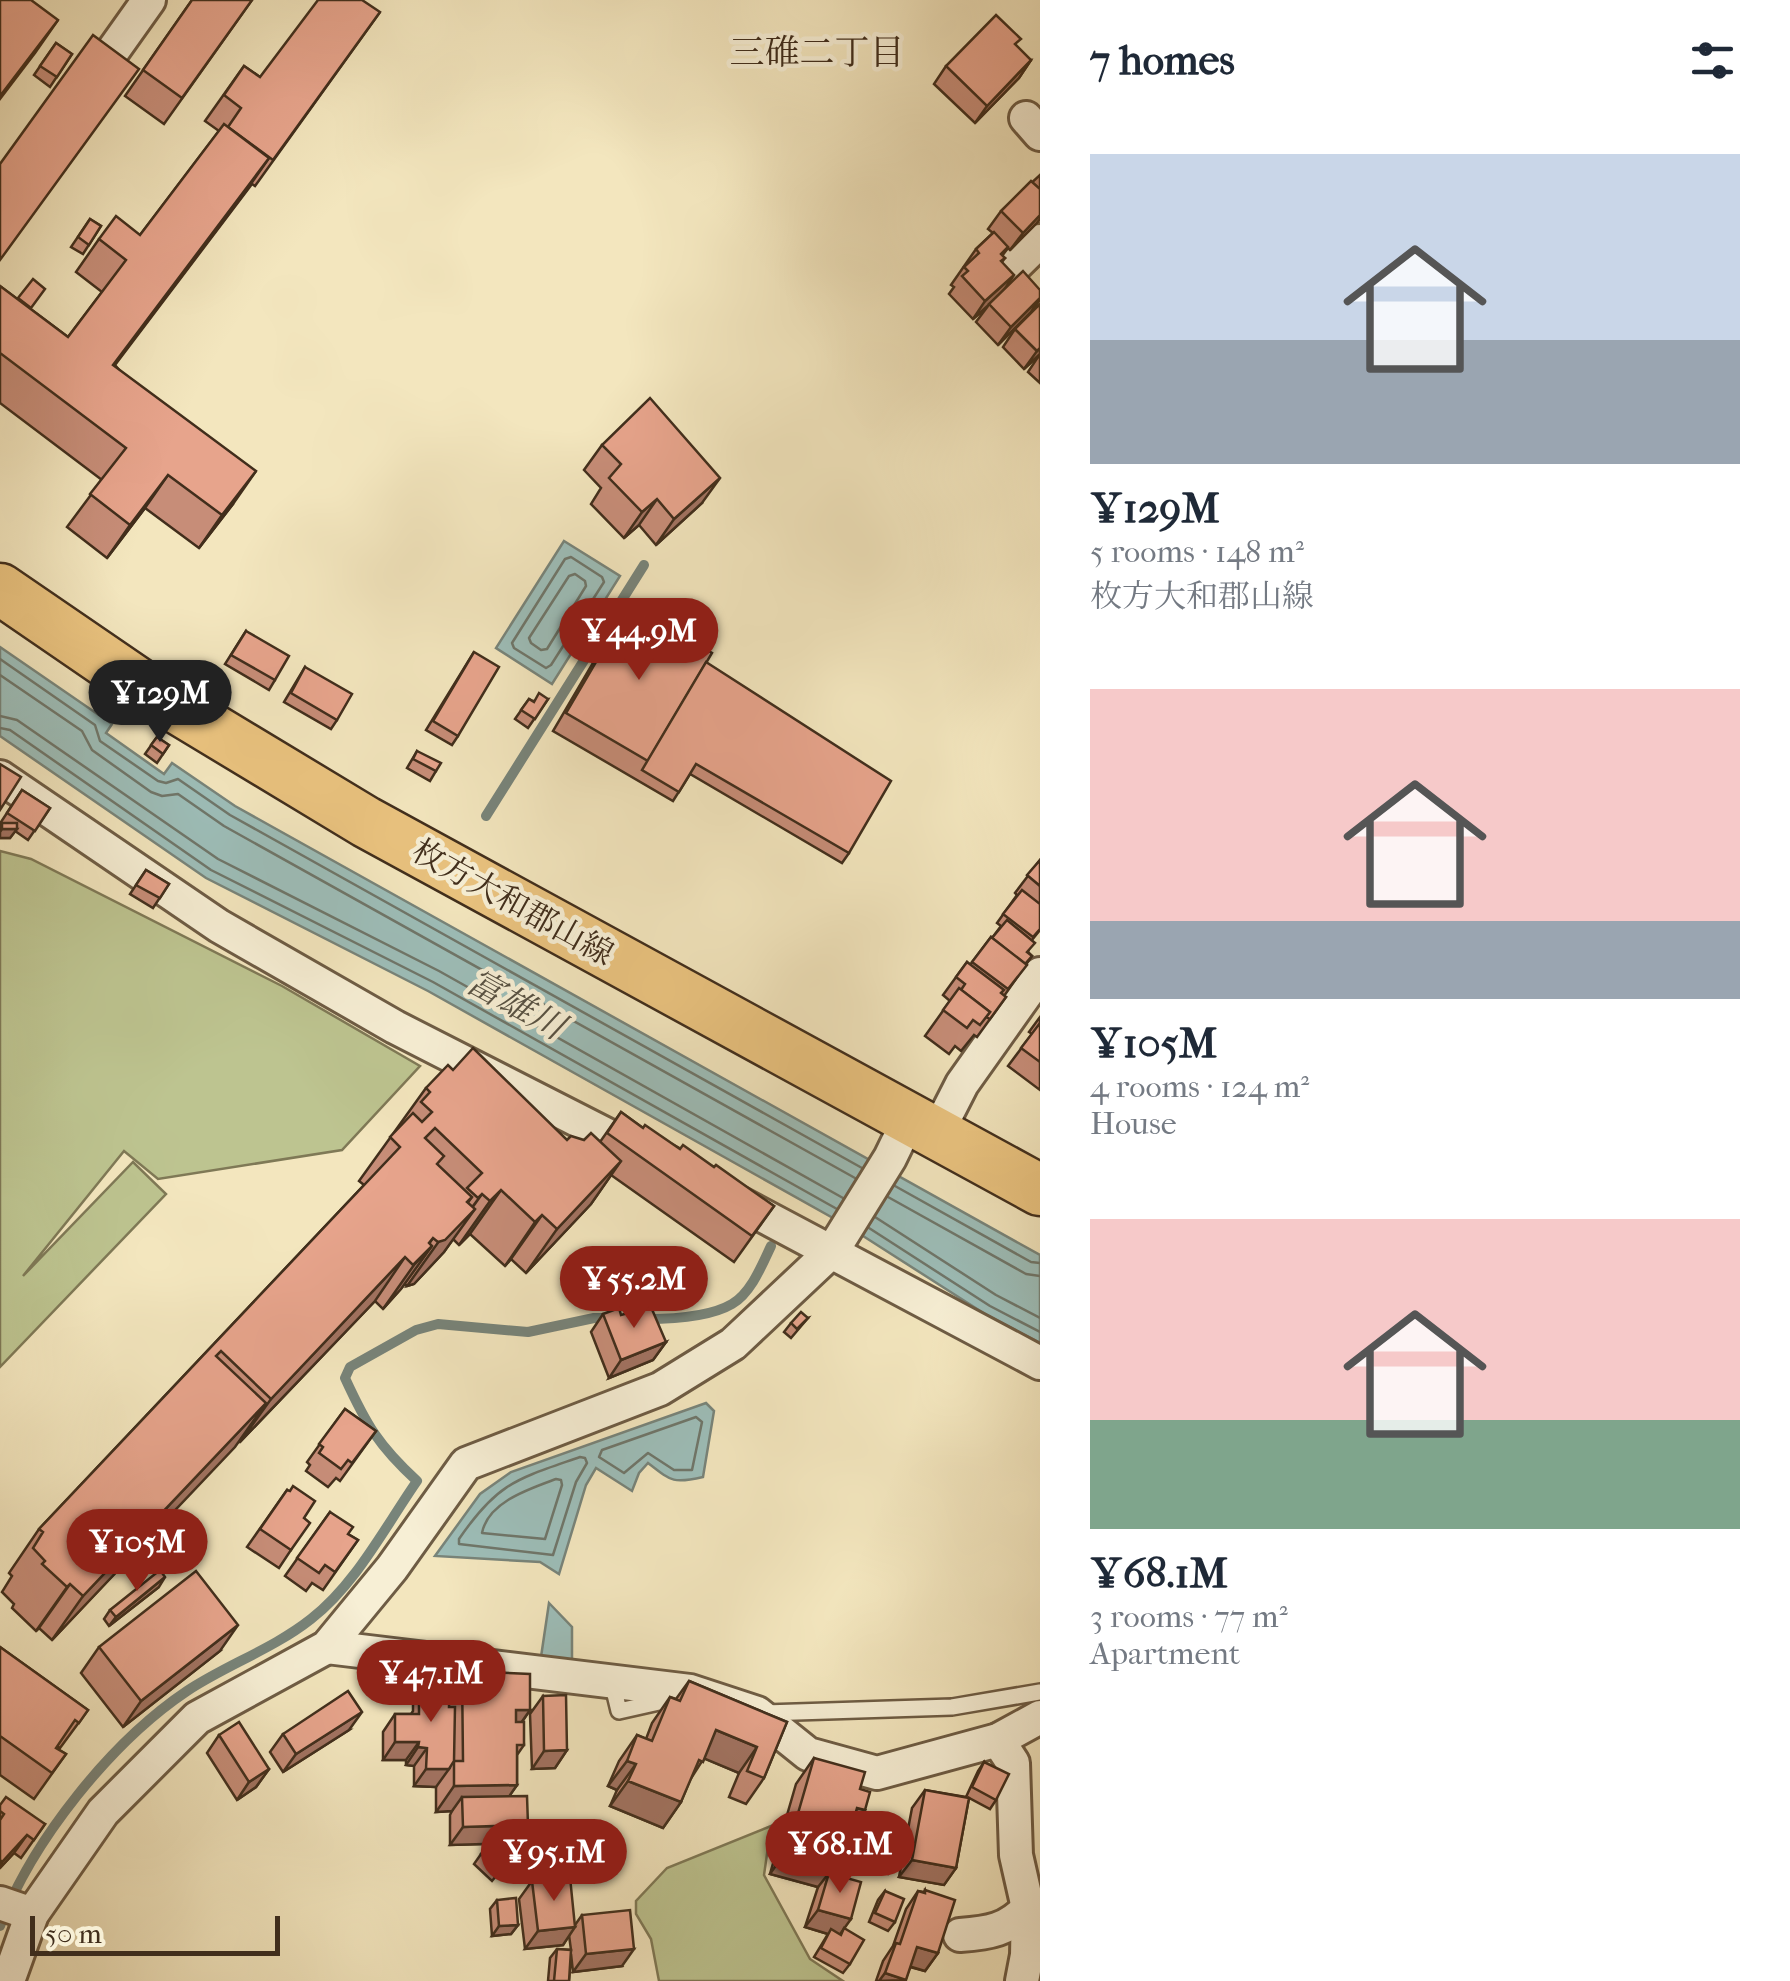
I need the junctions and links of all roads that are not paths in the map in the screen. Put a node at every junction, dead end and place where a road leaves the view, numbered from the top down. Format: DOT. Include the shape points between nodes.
graph roads {
  1 [pos="149,0"];
  2 [pos="95,76"];
  3 [pos="0,589"];
  4 [pos="0,777"];
  5 [pos="1040,974"];
  6 [pos="912,1137"];
  7 [pos="1040,1190"];
  8 [pos="841,1239"];
  9 [pos="1040,1364"];
  10 [pos="326,1648"];
  11 [pos="612,1682"];
  12 [pos="1040,1692"];
  13 [pos="758,1713"];
  14 [pos="1040,1716"];
  15 [pos="723,1719"];
  16 [pos="998,1740"];
  17 [pos="0,1903"];
  18 [pos="1028,1908"];
  19 [pos="32,1914"];
  20 [pos="960,1935"];
  21 [pos="8,1981"];
  22 [pos="1022,1981"];
  1 -- 2 [label="street"];
  3 -- 6 [label="main road, 枚方大和郡山線" via="149,691 366,822"];
  4 -- 8 [label="street" via="219,926 394,1027 684,1174"];
  5 -- 6 [label="street" via="962,1084"];
  6 -- 7 [label="main road, 枚方大和郡山線"];
  6 -- 8 [label="street"];
  8 -- 9 [label="street"];
  8 -- 10 [label="street" via="733,1344 660,1389 466,1464"];
  10 -- 11 [label="street"];
  10 -- 19 [label="street" via="197,1718 103,1812"];
  11 -- 13 [label="street" via="690,1691"];
  11 -- 15 [label="lane" via="618,1711 663,1699"];
  12 -- 13 [label="lane" via="952,1707"];
  13 -- 16 [label="street" via="808,1754 878,1773"];
  14 -- 16 [label="street"];
  16 -- 18 [label="street" via="1014,1763 1016,1855"];
  17 -- 19 [label="street"];
  18 -- 20 [label="street" via="994,1932"];
  18 -- 22 [label="street"];
  19 -- 21 [label="street"];
}
